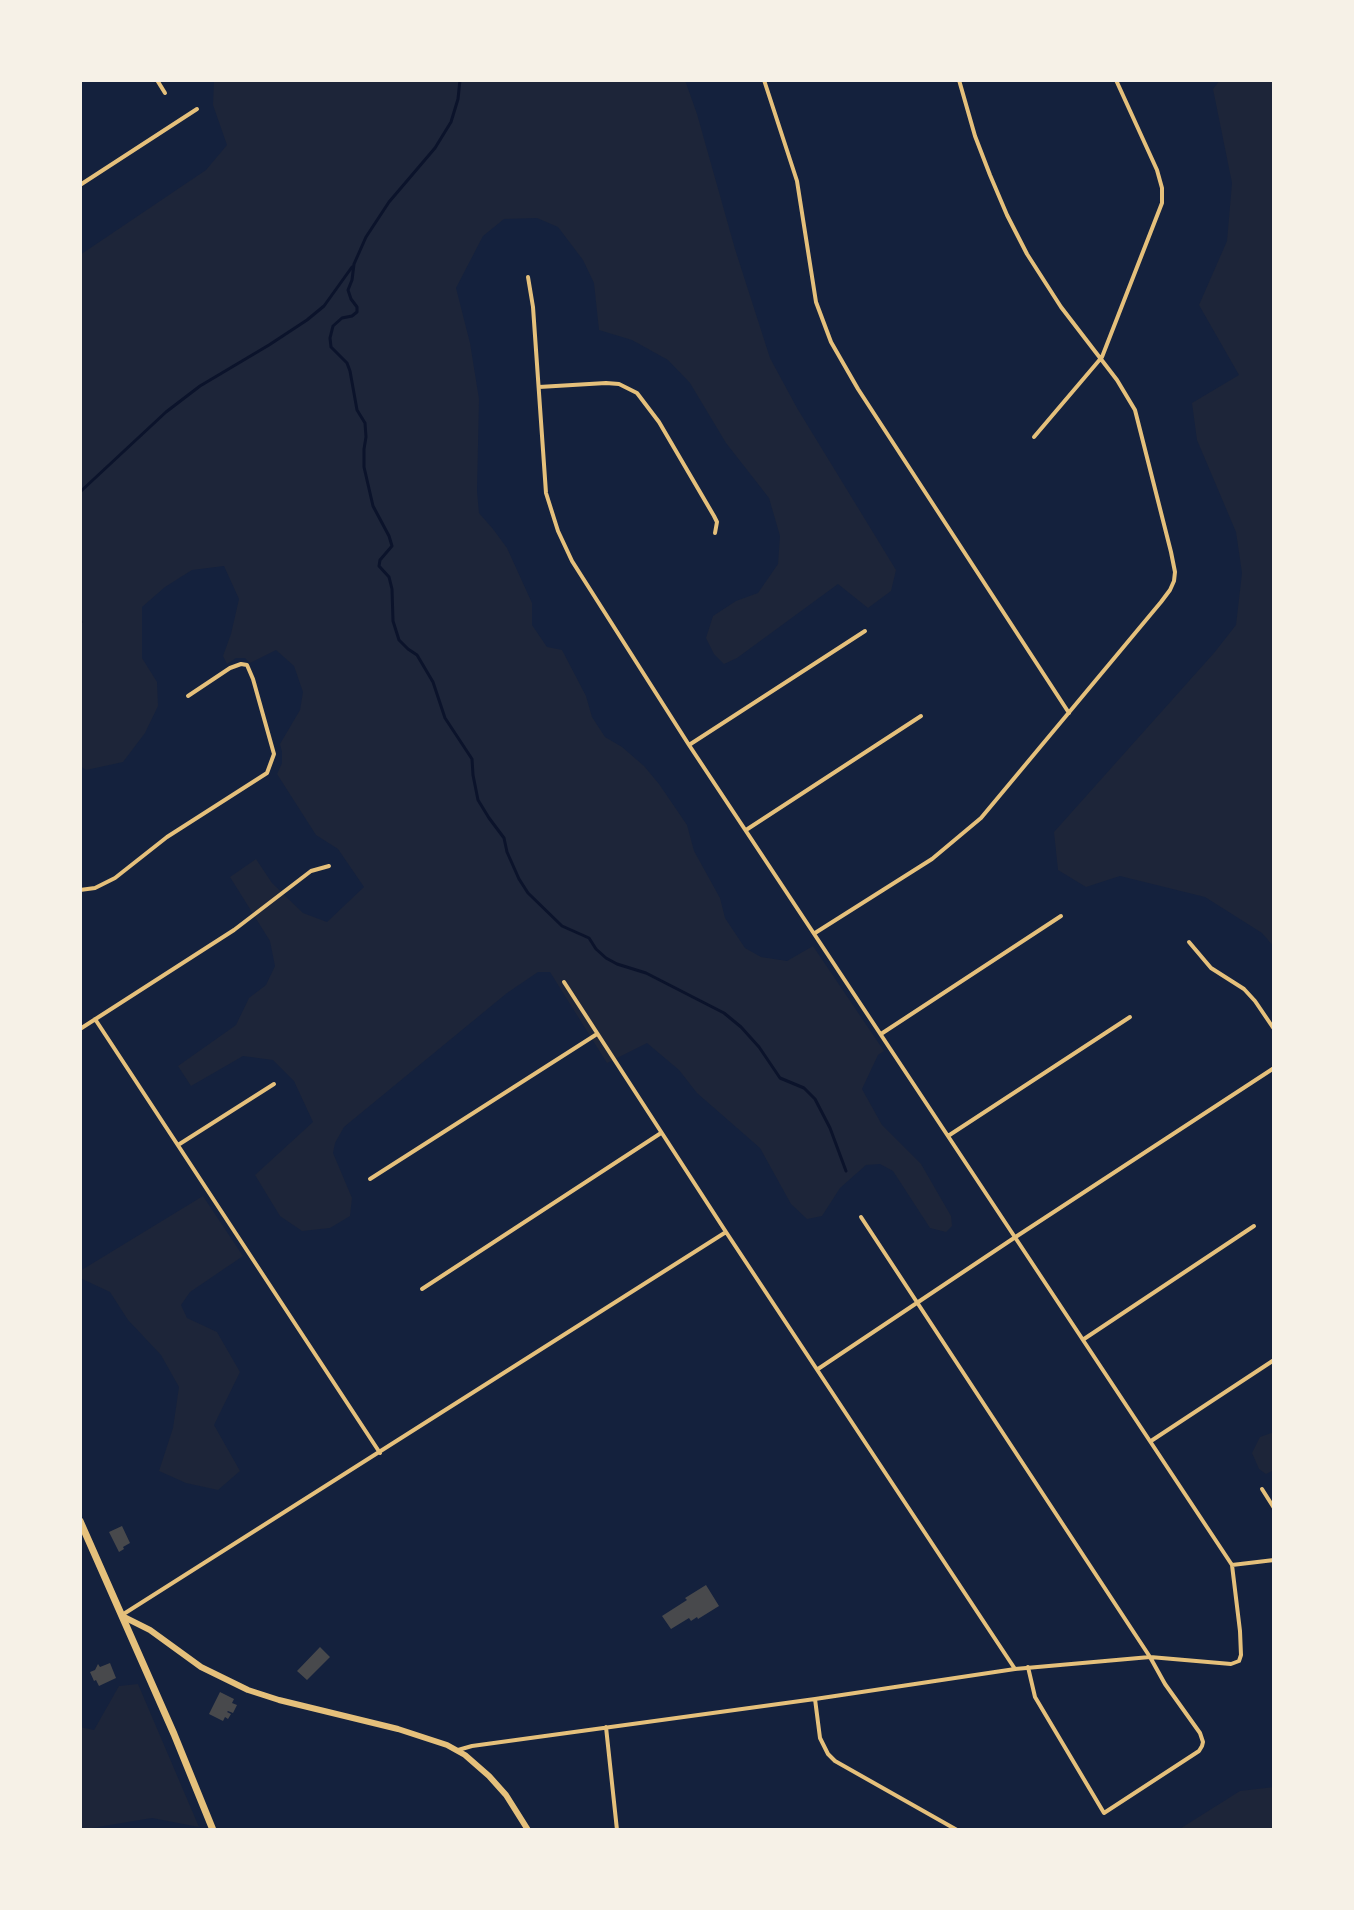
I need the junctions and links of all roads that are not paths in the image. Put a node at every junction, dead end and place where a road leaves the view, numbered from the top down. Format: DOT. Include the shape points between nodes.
graph roads {
  1 [pos="157,80"];
  2 [pos="764,80"];
  3 [pos="959,80"];
  4 [pos="1116,80"];
  5 [pos="165,93"];
  6 [pos="197,109"];
  7 [pos="80,172"];
  8 [pos="86,181"];
  9 [pos="80,185"];
  10 [pos="528,277"];
  11 [pos="1102,357"];
  12 [pos="539,387"];
  13 [pos="1034,437"];
  14 [pos="715,533"];
  15 [pos="865,631"];
  16 [pos="188,696"];
  17 [pos="1069,713"];
  18 [pos="921,716"];
  19 [pos="689,745"];
  20 [pos="746,830"];
  21 [pos="329,866"];
  22 [pos="80,890"];
  23 [pos="1061,916"];
  24 [pos="815,933"];
  25 [pos="1189,942"];
  26 [pos="564,982"];
  27 [pos="1130,1017"];
  28 [pos="95,1019"];
  29 [pos="80,1029"];
  30 [pos="1274,1029"];
  31 [pos="597,1034"];
  32 [pos="881,1034"];
  33 [pos="1274,1068"];
  34 [pos="274,1084"];
  35 [pos="662,1132"];
  36 [pos="948,1136"];
  37 [pos="178,1145"];
  38 [pos="370,1179"];
  39 [pos="861,1217"];
  40 [pos="1254,1226"];
  41 [pos="726,1232"];
  42 [pos="1014,1238"];
  43 [pos="422,1289"];
  44 [pos="918,1302"];
  45 [pos="1084,1339"];
  46 [pos="1274,1360"];
  47 [pos="818,1369"];
  48 [pos="1151,1441"];
  49 [pos="380,1453"];
  50 [pos="1262,1489"];
  51 [pos="1274,1508"];
  52 [pos="80,1521"];
  53 [pos="1274,1560"];
  54 [pos="1232,1565"];
  55 [pos="122,1615"];
  56 [pos="1150,1657"];
  57 [pos="1028,1667"];
  58 [pos="1015,1669"];
  59 [pos="815,1699"];
  60 [pos="606,1727"];
  61 [pos="457,1750"];
  62 [pos="213,1830"];
  63 [pos="528,1830"];
  64 [pos="617,1830"];
  65 [pos="957,1830"];
  1 -- 5 [label="street"];
  2 -- 17 [label="street" via="797,181 816,302 831,342"];
  3 -- 11 [label="street" via="1007,215 1044,283"];
  4 -- 11 [label="street" via="1163,194"];
  6 -- 8 [label="street"];
  7 -- 8 [label="street"];
  8 -- 9 [label="street"];
  10 -- 12 [label="street"];
  11 -- 13 [label="street"];
  11 -- 17 [label="street" via="1135,410 1175,572 1170,590"];
  12 -- 14 [label="street" via="606,383 637,393 714,516"];
  12 -- 19 [label="street" via="546,493 558,531"];
  15 -- 19 [label="street"];
  16 -- 22 [label="street" via="230,668 247,665 274,754 267,773 167,837 115,878"];
  17 -- 24 [label="street" via="972,826 932,859"];
  18 -- 20 [label="street"];
  19 -- 20 [label="street"];
  20 -- 24 [label="street"];
  21 -- 28 [label="street" via="311,871 234,930"];
  23 -- 32 [label="street"];
  24 -- 32 [label="street"];
  25 -- 30 [label="street" via="1211,968 1244,989"];
  26 -- 31 [label="street"];
  27 -- 36 [label="street"];
  28 -- 29 [label="street"];
  28 -- 37 [label="street"];
  31 -- 35 [label="street"];
  31 -- 38 [label="street"];
  32 -- 36 [label="street"];
  33 -- 42 [label="street"];
  34 -- 37 [label="street"];
  35 -- 41 [label="street"];
  35 -- 43 [label="street"];
  36 -- 42 [label="street"];
  37 -- 49 [label="street"];
  39 -- 44 [label="street"];
  40 -- 45 [label="street"];
  41 -- 47 [label="street"];
  41 -- 49 [label="street"];
  42 -- 44 [label="street"];
  42 -- 45 [label="street"];
  44 -- 47 [label="street"];
  44 -- 56 [label="street"];
  45 -- 48 [label="street"];
  46 -- 48 [label="street"];
  47 -- 58 [label="street"];
  48 -- 54 [label="street"];
  49 -- 55 [label="street"];
  50 -- 51 [label="street"];
  52 -- 55 [label="main road"];
  53 -- 54 [label="street"];
  54 -- 56 [label="street" via="1239,1661"];
  55 -- 61 [label="street" via="201,1667 248,1690"];
  55 -- 62 [label="main road"];
  56 -- 57 [label="street"];
  56 -- 57 [label="street" via="1200,1733 1202,1746 1104,1813 1035,1697"];
  57 -- 58 [label="street"];
  58 -- 59 [label="street"];
  59 -- 60 [label="street"];
  59 -- 65 [label="street" via="820,1738 835,1761"];
  60 -- 61 [label="street"];
  60 -- 64 [label="street"];
  61 -- 63 [label="street" via="506,1795"];
}
